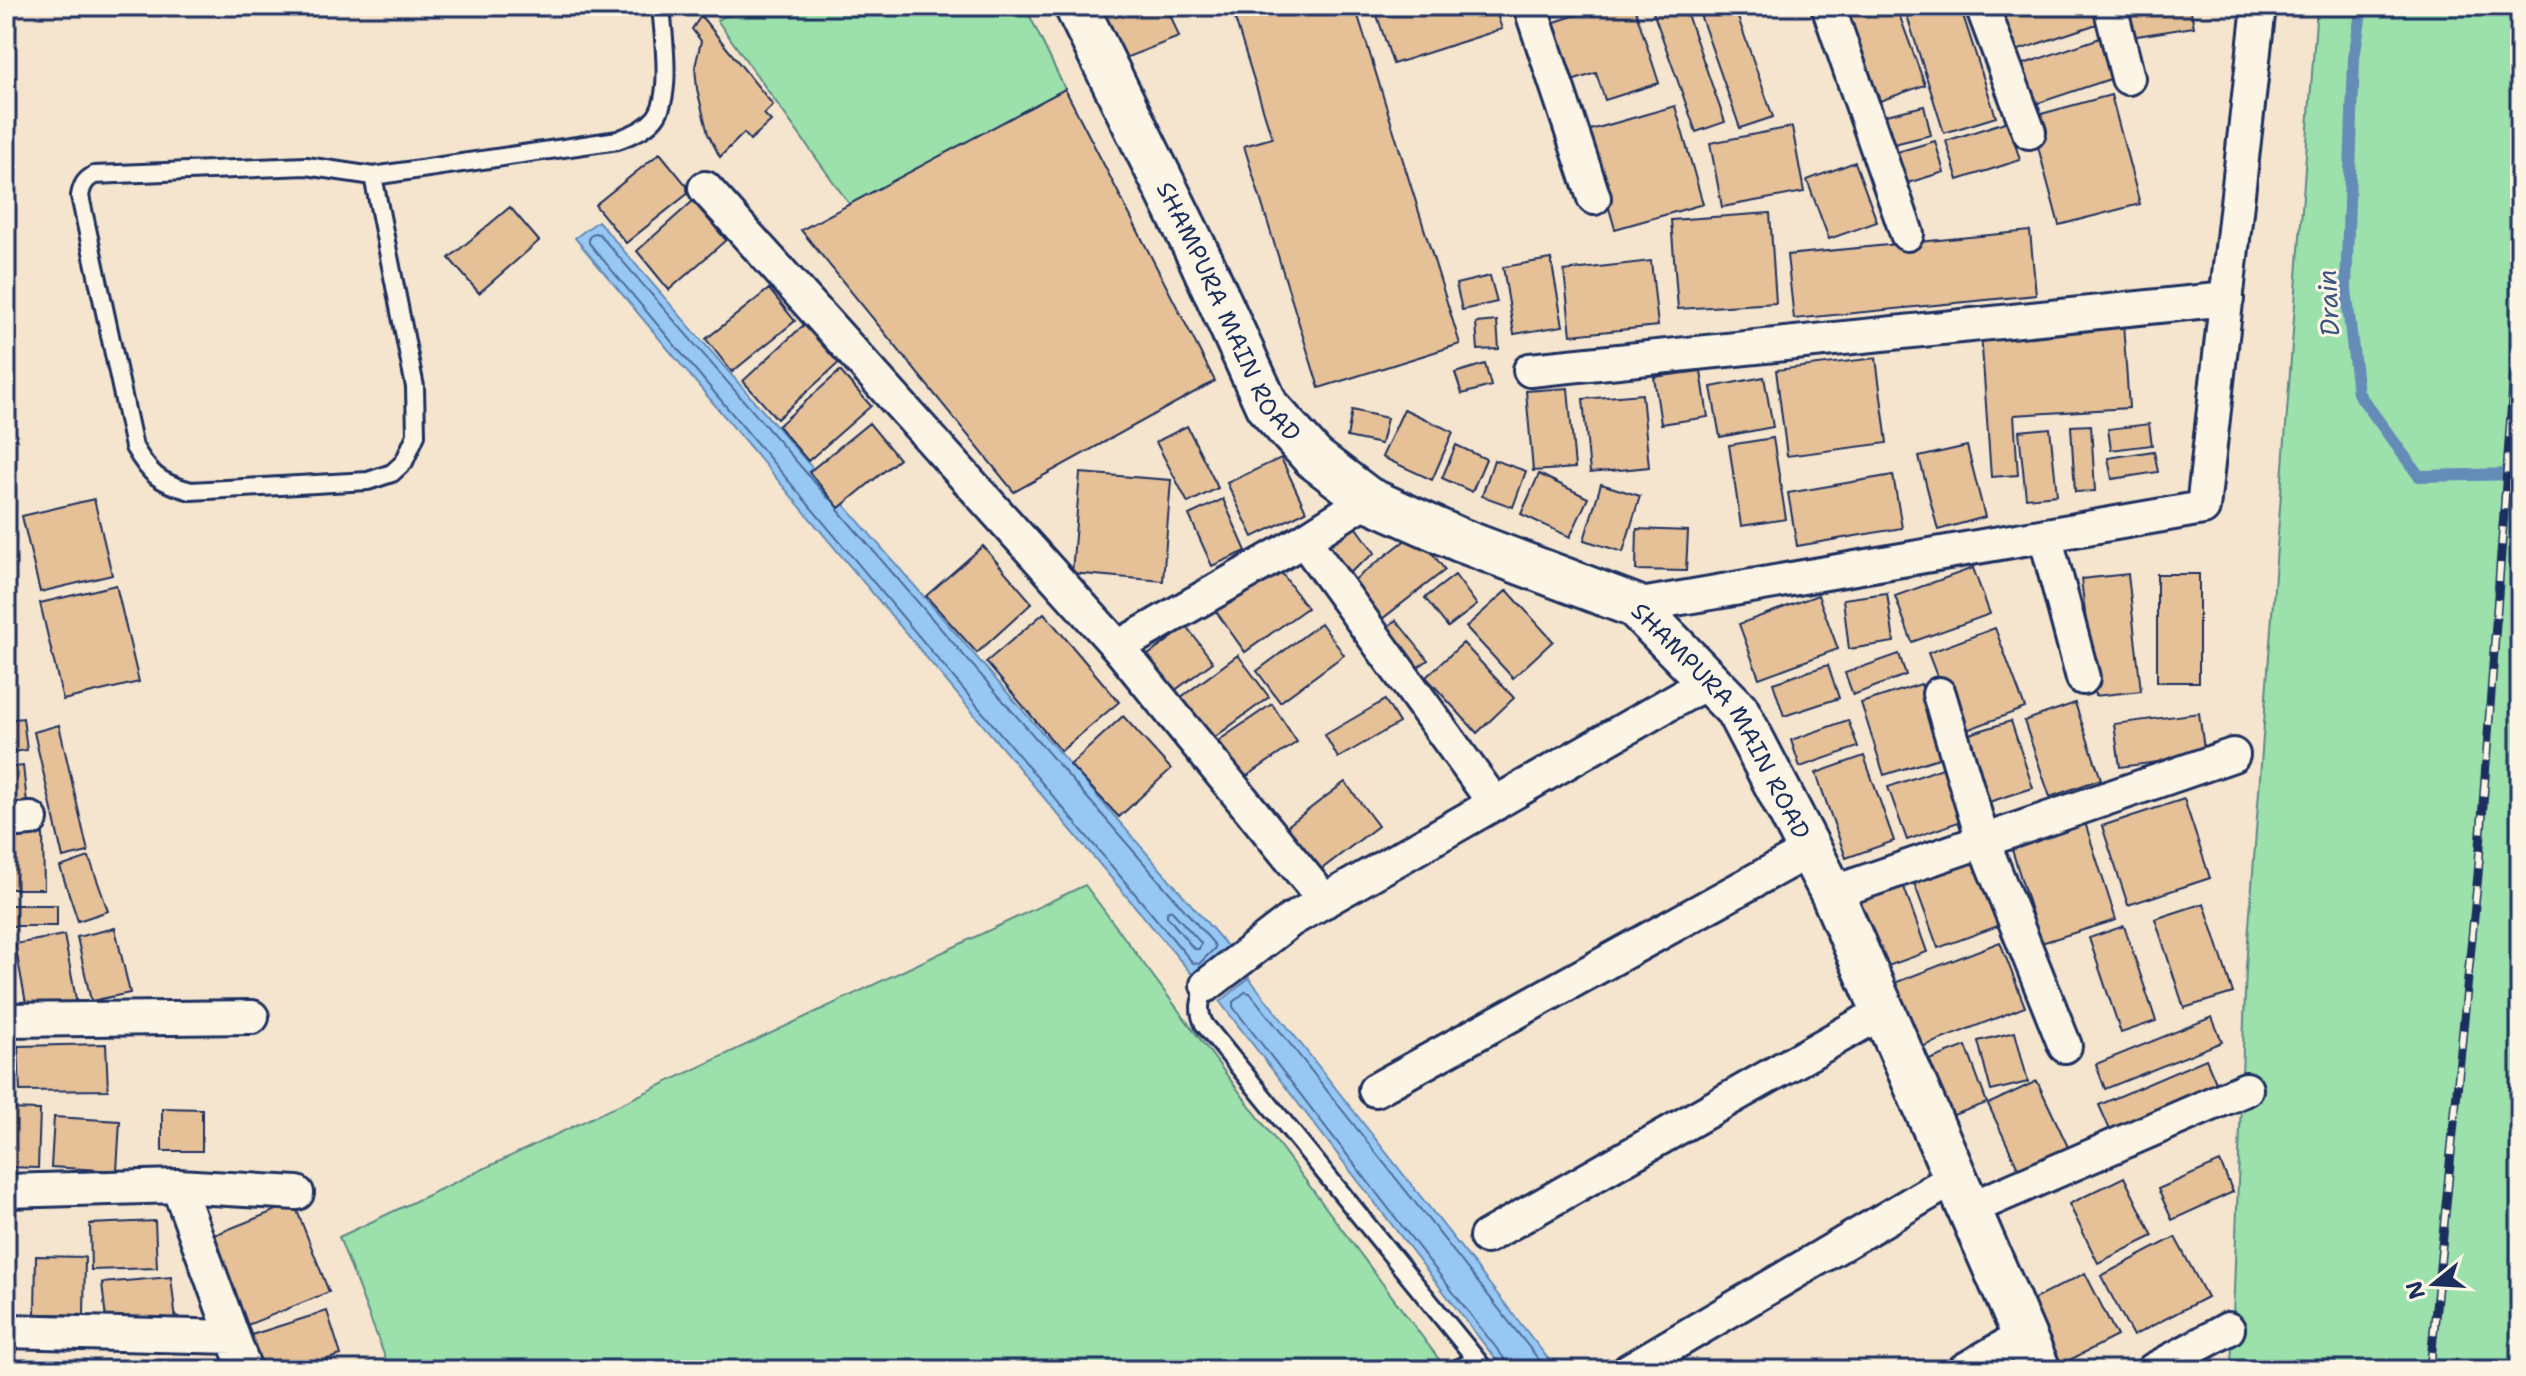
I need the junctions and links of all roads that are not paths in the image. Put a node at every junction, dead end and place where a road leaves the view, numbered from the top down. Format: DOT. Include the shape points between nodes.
graph roads {
  1 [pos="661,6"];
  2 [pos="1076,6"];
  3 [pos="1530,6"];
  4 [pos="1828,6"];
  5 [pos="1982,6"];
  6 [pos="2110,6"];
  7 [pos="2259,6"];
  8 [pos="2128,78"];
  9 [pos="2029,132"];
  10 [pos="373,176"];
  11 [pos="705,188"];
  12 [pos="1594,198"];
  13 [pos="1907,234"];
  14 [pos="2227,299"];
  15 [pos="1530,370"];
  16 [pos="1368,499"];
  17 [pos="2045,535"];
  18 [pos="1304,540"];
  19 [pos="1635,606"];
  20 [pos="1118,647"];
  21 [pos="2083,678"];
  22 [pos="1709,681"];
  23 [pos="1939,694"];
  24 [pos="2233,755"];
  25 [pos="1495,804"];
  26 [pos="1983,841"];
  27 [pos="1810,850"];
  28 [pos="1832,893"];
  29 [pos="1325,901"];
  30 [pos="1207,985"];
  31 [pos="1884,1011"];
  32 [pos="252,1017"];
  33 [pos="6,1020"];
  34 [pos="2065,1046"];
  35 [pos="2246,1089"];
  36 [pos="1375,1090"];
  37 [pos="178,1186"];
  38 [pos="6,1191"];
  39 [pos="297,1193"];
  40 [pos="1962,1193"];
  41 [pos="1486,1237"];
  42 [pos="2228,1329"];
  43 [pos="6,1331"];
  44 [pos="233,1337"];
  45 [pos="2032,1352"];
  46 [pos="1481,1365"];
  47 [pos="245,1370"];
  48 [pos="1454,1370"];
  49 [pos="1629,1370"];
  50 [pos="1964,1370"];
  51 [pos="2153,1370"];
  1 -- 10 [label="lane" via="664,93 658,115 644,129 618,140"];
  2 -- 16 [label="street, SHAMPURA MAIN ROAD" via="1267,406 1314,458"];
  3 -- 12 [label="street"];
  4 -- 13 [label="street"];
  5 -- 9 [label="street"];
  6 -- 8 [label="street"];
  7 -- 14 [label="street"];
  10 -- 10 [label="lane" via="415,387 416,435 404,462 392,473 368,481 191,491 166,484 147,470 134,447 81,186 94,175 306,166"];
  11 -- 20 [label="street"];
  14 -- 15 [label="street"];
  14 -- 17 [label="street" via="2203,508"];
  16 -- 18 [label="street"];
  16 -- 19 [label="street, SHAMPURA MAIN ROAD"];
  17 -- 19 [label="street"];
  17 -- 21 [label="street"];
  18 -- 20 [label="street"];
  18 -- 25 [label="street"];
  19 -- 22 [label="street, SHAMPURA MAIN ROAD"];
  20 -- 29 [label="street"];
  22 -- 25 [label="street"];
  22 -- 27 [label="street, SHAMPURA MAIN ROAD" via="1737,710"];
  23 -- 26 [label="street"];
  24 -- 26 [label="street"];
  25 -- 29 [label="street"];
  26 -- 28 [label="street"];
  26 -- 34 [label="street"];
  27 -- 28 [label="street, SHAMPURA MAIN ROAD"];
  27 -- 36 [label="street"];
  28 -- 31 [label="street, SHAMPURA MAIN ROAD"];
  29 -- 30 [label="street" via="1291,920"];
  30 -- 46 [label="lane" via="1200,999 1204,1024"];
  31 -- 40 [label="street, SHAMPURA MAIN ROAD"];
  31 -- 41 [label="street"];
  32 -- 33 [label="street"];
  35 -- 40 [label="street"];
  37 -- 38 [label="street"];
  37 -- 39 [label="street"];
  37 -- 44 [label="street"];
  40 -- 45 [label="street, SHAMPURA MAIN ROAD"];
  40 -- 49 [label="street"];
  42 -- 51 [label="street"];
  43 -- 44 [label="street"];
  44 -- 47 [label="street"];
  45 -- 50 [label="street"];
  46 -- 48 [label="lane"];
}
